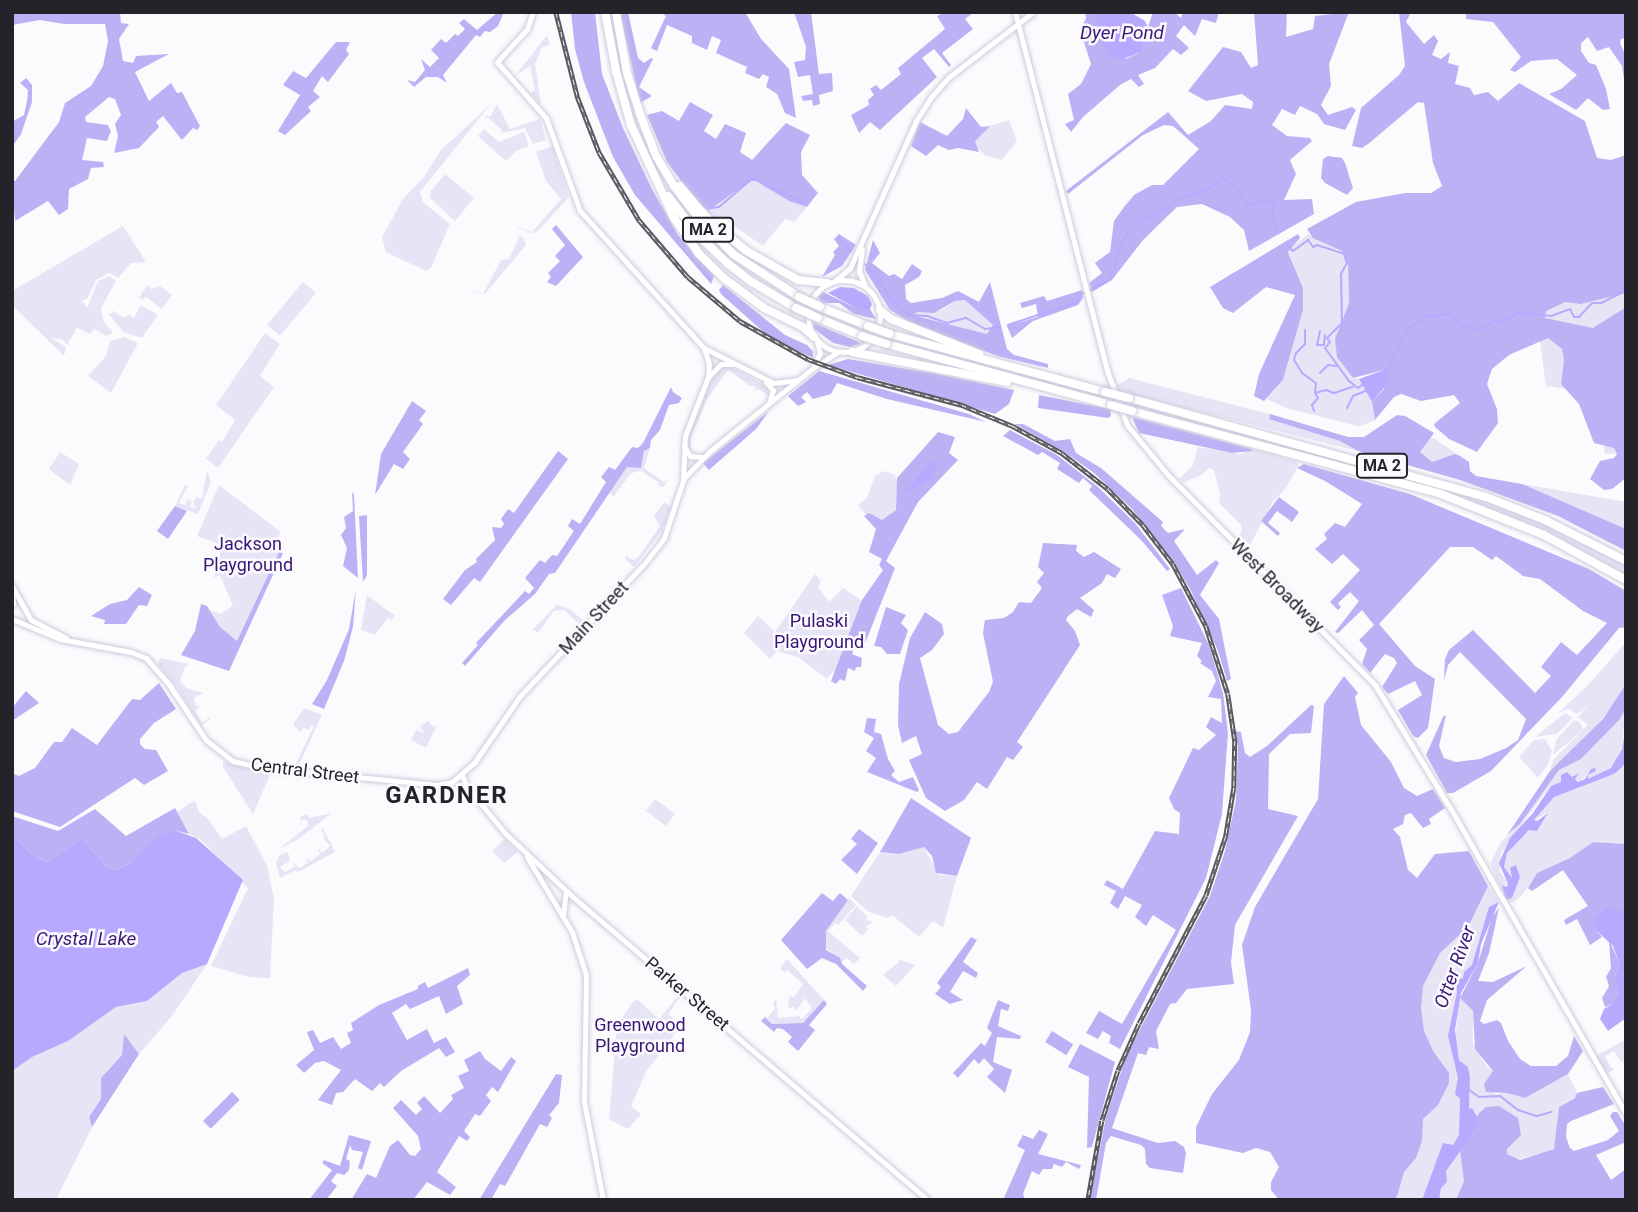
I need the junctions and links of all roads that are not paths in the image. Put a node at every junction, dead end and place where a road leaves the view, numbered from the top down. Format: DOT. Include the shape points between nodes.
graph roads {
  1 [pos="533,12"];
  2 [pos="605,12"];
  3 [pos="615,12"];
  4 [pos="1015,12"];
  5 [pos="1033,12"];
  6 [pos="1018,23"];
  7 [pos="647,135"];
  8 [pos="646,160"];
  9 [pos="866,236"];
  10 [pos="831,282"];
  11 [pos="865,286"];
  12 [pos="880,310"];
  13 [pos="815,339"];
  14 [pos="704,348"];
  15 [pos="838,352"];
  16 [pos="852,352"];
  17 [pos="735,365"];
  18 [pos="1011,367"];
  19 [pos="813,368"];
  20 [pos="708,377"];
  21 [pos="763,379"];
  22 [pos="800,379"];
  23 [pos="1059,391"];
  24 [pos="765,408"];
  25 [pos="684,441"];
  26 [pos="710,451"];
  27 [pos="683,481"];
  28 [pos="1626,561"];
  29 [pos="1626,580"];
  30 [pos="12,586"];
  31 [pos="12,592"];
  32 [pos="20,602"];
  33 [pos="13,604"];
  34 [pos="27,614"];
  35 [pos="12,619"];
  36 [pos="20,621"];
  37 [pos="72,641"];
  38 [pos="462,775"];
  39 [pos="524,852"];
  40 [pos="555,879"];
  41 [pos="545,887"];
  42 [pos="564,887"];
  43 [pos="573,897"];
  44 [pos="565,902"];
  45 [pos="556,906"];
  46 [pos="564,918"];
  47 [pos="1626,1114"];
  48 [pos="603,1200"];
  49 [pos="928,1200"];
  1 -- 14 [label="main road" via="530,24 497,62 547,120 580,211"];
  2 -- 8 [label="highway, MA 2" via="625,108"];
  3 -- 7 [label="highway, MA 2" via="627,73"];
  4 -- 6 [label="main road, West Broadway"];
  5 -- 6 [label="main road"];
  6 -- 9 [label="main road" via="943,82 921,113"];
  6 -- 47 [label="main road, West Broadway" via="1086,291 1124,419 1161,468 1375,685"];
  7 -- 10 [label="highway" via="683,190 726,235 798,280"];
  7 -- 18 [label="highway, MA 2, bridge" via="674,186 708,230 751,268 799,297 868,326"];
  8 -- 13 [label="highway" via="674,218 710,265 750,299 803,327"];
  8 -- 23 [label="highway, MA 2, bridge" via="672,203 706,243 743,276 796,307 887,344"];
  9 -- 10 [label="main road" via="847,272"];
  9 -- 11 [label="main road" via="859,263"];
  10 -- 11 [label="main road" via="849,280"];
  10 -- 13 [label="main road" via="814,296 809,307 808,322"];
  11 -- 12 [label="main road"];
  12 -- 16 [label="main road" via="874,337"];
  12 -- 18 [label="highway" via="893,320"];
  13 -- 15 [label="main road"];
  13 -- 19 [label="main road" via="820,353"];
  14 -- 17 [label="main road"];
  14 -- 20 [label="main road, Main Street"];
  15 -- 16 [label="main road"];
  15 -- 19 [label="main road"];
  16 -- 23 [label="highway"];
  17 -- 20 [label="main road" via="721,364"];
  17 -- 21 [label="main road"];
  18 -- 28 [label="highway, MA 2, bridge" via="1486,497 1554,524"];
  19 -- 22 [label="main road"];
  20 -- 25 [label="main road, Main Street"];
  21 -- 22 [label="main road" via="781,384"];
  21 -- 24 [label="main road" via="773,393"];
  22 -- 24 [label="main road"];
  23 -- 29 [label="highway, MA 2, bridge" via="1441,494 1544,535"];
  24 -- 26 [label="main road"];
  25 -- 26 [label="main road" via="693,458"];
  25 -- 27 [label="main road, Main Street"];
  26 -- 27 [label="main road"];
  27 -- 38 [label="main road, Main Street" via="668,529 654,552 525,691"];
  30 -- 32 [label="main road"];
  31 -- 33 [label="main road"];
  32 -- 33 [label="main road"];
  32 -- 34 [label="main road"];
  34 -- 36 [label="main road"];
  34 -- 37 [label="main road" via="36,624"];
  35 -- 36 [label="main road"];
  36 -- 37 [label="main road"];
  37 -- 38 [label="main road, Central Street" via="146,658 206,740 233,761 428,785 447,785"];
  38 -- 39 [label="main road, Parker Street" via="467,787"];
  39 -- 40 [label="main road, Parker Street"];
  39 -- 41 [label="main road"];
  40 -- 41 [label="main road" via="547,879"];
  40 -- 42 [label="main road, Parker Street"];
  41 -- 45 [label="main road"];
  42 -- 43 [label="main road, Parker Street"];
  42 -- 44 [label="main road"];
  43 -- 44 [label="main road"];
  43 -- 49 [label="main road, Parker Street"];
  44 -- 45 [label="main road"];
  44 -- 46 [label="main road"];
  45 -- 46 [label="main road"];
  46 -- 48 [label="main road" via="587,978 584,1102"];
}
